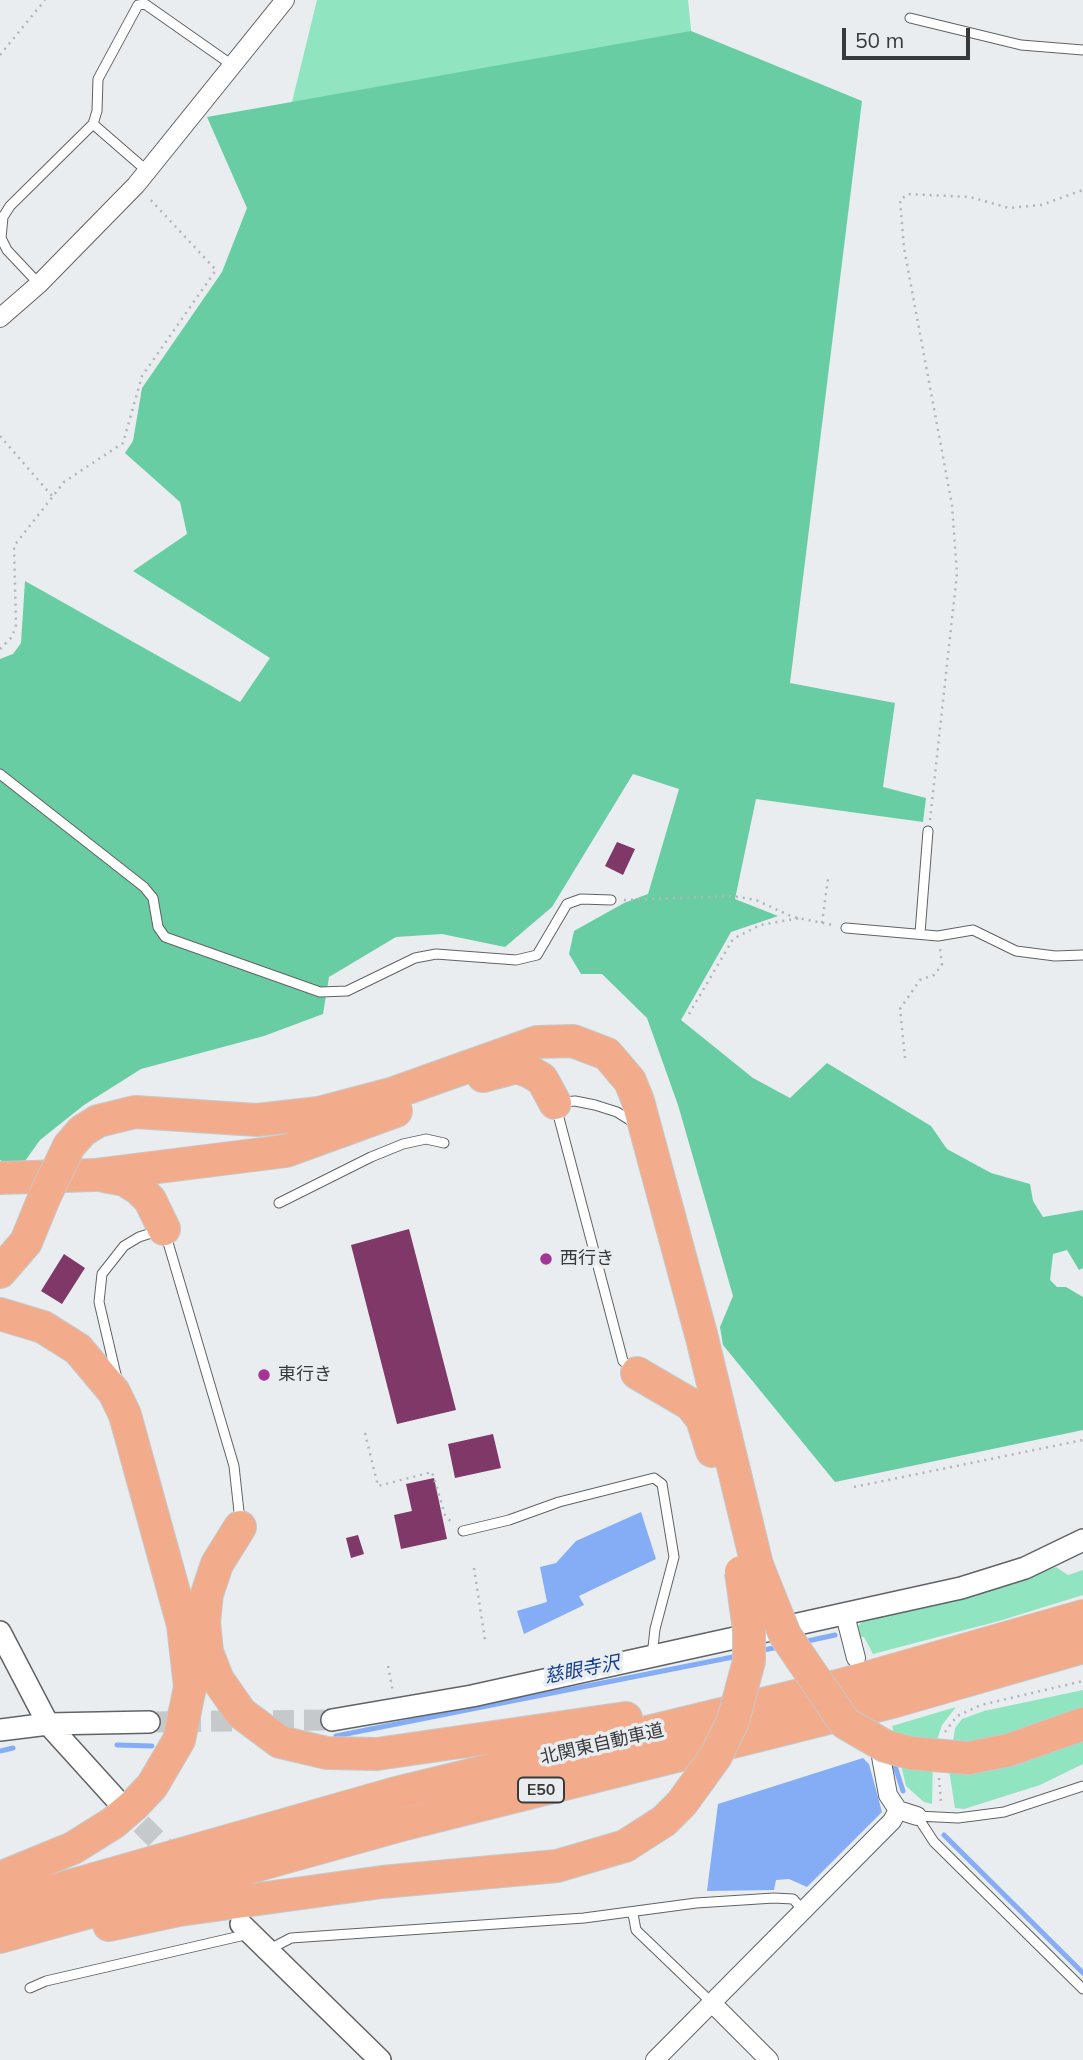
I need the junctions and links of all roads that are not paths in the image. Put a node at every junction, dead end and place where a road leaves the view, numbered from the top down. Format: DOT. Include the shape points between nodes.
graph roads {
  1 [pos="285,0"];
  2 [pos="910,18"];
  3 [pos="1083,50"];
  4 [pos="232,65"];
  5 [pos="93,124"];
  6 [pos="141,177"];
  7 [pos="39,284"];
  8 [pos="0,318"];
  9 [pos="0,774"];
  10 [pos="929,831"];
  11 [pos="611,900"];
  12 [pos="846,928"];
  13 [pos="920,933"];
  14 [pos="1083,955"];
  15 [pos="555,1103"];
  16 [pos="647,1135"];
  17 [pos="444,1143"];
  18 [pos="95,1175"];
  19 [pos="0,1178"];
  20 [pos="279,1203"];
  21 [pos="164,1229"];
  22 [pos="0,1272"];
  23 [pos="0,1314"];
  24 [pos="637,1373"];
  25 [pos="125,1415"];
  26 [pos="240,1527"];
  27 [pos="463,1531"];
  28 [pos="1083,1540"];
  29 [pos="749,1569"];
  30 [pos="845,1615"];
  31 [pos="1083,1616"];
  32 [pos="0,1632"];
  33 [pos="1083,1647"];
  34 [pos="652,1657"];
  35 [pos="856,1658"];
  36 [pos="841,1685"];
  37 [pos="332,1720"];
  38 [pos="149,1722"];
  39 [pos="48,1724"];
  40 [pos="1083,1724"];
  41 [pos="876,1729"];
  42 [pos="0,1730"];
  43 [pos="1083,1786"];
  44 [pos="115,1798"];
  45 [pos="898,1810"];
  46 [pos="917,1816"];
  47 [pos="0,1878"];
  48 [pos="0,1906"];
  49 [pos="803,1910"];
  50 [pos="633,1914"];
  51 [pos="246,1929"];
  52 [pos="0,1937"];
  53 [pos="268,1950"];
  54 [pos="0,1956"];
  55 [pos="30,1988"];
  56 [pos="1083,1989"];
  57 [pos="712,2003"];
  58 [pos="756,2056"];
  59 [pos="380,2060"];
  60 [pos="655,2060"];
  1 -- 4 [label="street"];
  2 -- 3 [label="lane" via="1021,45"];
  4 -- 5 [label="lane" via="145,4 138,5 98,79"];
  4 -- 6 [label="street"];
  5 -- 6 [label="lane"];
  5 -- 7 [label="lane" via="3,217 1,238 7,250"];
  6 -- 7 [label="street"];
  7 -- 8 [label="street"];
  9 -- 11 [label="lane" via="144,887 153,898 158,927 165,937 320,992 347,991 415,958 436,954 516,960 537,955 568,904 581,899"];
  10 -- 13 [label="lane"];
  12 -- 13 [label="lane"];
  13 -- 14 [label="lane" via="938,936 974,930 1016,951"];
  15 -- 16 [label="lane" via="575,1101 617,1112"];
  15 -- 18 [label="highway" via="542,1079 517,1067 489,1073 286,1151"];
  15 -- 24 [label="lane" via="622,1361"];
  16 -- 22 [label="highway, bridge" via="638,1101 620,1066 592,1046 556,1040 516,1048 391,1094 319,1113 257,1120 135,1112 98,1121 69,1146 26,1242"];
  16 -- 29 [label="highway" via="702,1338"];
  17 -- 20 [label="lane" via="426,1139 403,1144"];
  18 -- 19 [label="highway"];
  18 -- 21 [label="highway" via="125,1180 139,1189"];
  21 -- 25 [label="lane" via="124,1247 102,1273 98,1288"];
  21 -- 26 [label="lane" via="234,1466"];
  23 -- 25 [label="highway" via="43,1327 78,1349 114,1392"];
  24 -- 29 [label="highway" via="676,1393 702,1419"];
  25 -- 47 [label="highway" via="183,1625 190,1687 182,1727 152,1786 113,1823 73,1848"];
  26 -- 36 [label="highway" via="207,1594 207,1652 218,1680 240,1713 263,1732 295,1748 350,1754 402,1751 573,1728 761,1689"];
  27 -- 34 [label="lane" via="654,1478 662,1484 674,1557"];
  28 -- 30 [label="street" via="995,1579"];
  29 -- 40 [label="highway, bridge" via="785,1635 845,1723 885,1745 910,1754 968,1758 1009,1750"];
  29 -- 54 [label="highway, bridge" via="749,1661 733,1721 716,1756 682,1803 664,1821 625,1846 557,1866 382,1882 178,1910"];
  30 -- 34 [label="street"];
  30 -- 35 [label="street"];
  31 -- 36 [label="highway, 北関東自動車道 / E50"];
  32 -- 39 [label="street"];
  33 -- 52 [label="highway, 北関東自動車道 / E50" via="892,1702 405,1824"];
  34 -- 37 [label="street"];
  36 -- 48 [label="highway, 北関東自動車道 / E50" via="396,1793"];
  38 -- 39 [label="street"];
  39 -- 42 [label="street"];
  39 -- 44 [label="street"];
  41 -- 45 [label="street" via="888,1795"];
  43 -- 46 [label="lane" via="1004,1812 958,1818"];
  45 -- 46 [label="street"];
  45 -- 49 [label="street"];
  46 -- 56 [label="lane" via="934,1842"];
  49 -- 50 [label="lane" via="793,1899 774,1898 696,1903"];
  49 -- 57 [label="street"];
  50 -- 53 [label="lane" via="301,1937 282,1940"];
  50 -- 57 [label="lane" via="636,1930"];
  51 -- 53 [label="street"];
  51 -- 55 [label="lane"];
  53 -- 59 [label="street"];
  57 -- 58 [label="street"];
  57 -- 60 [label="street"];
}
